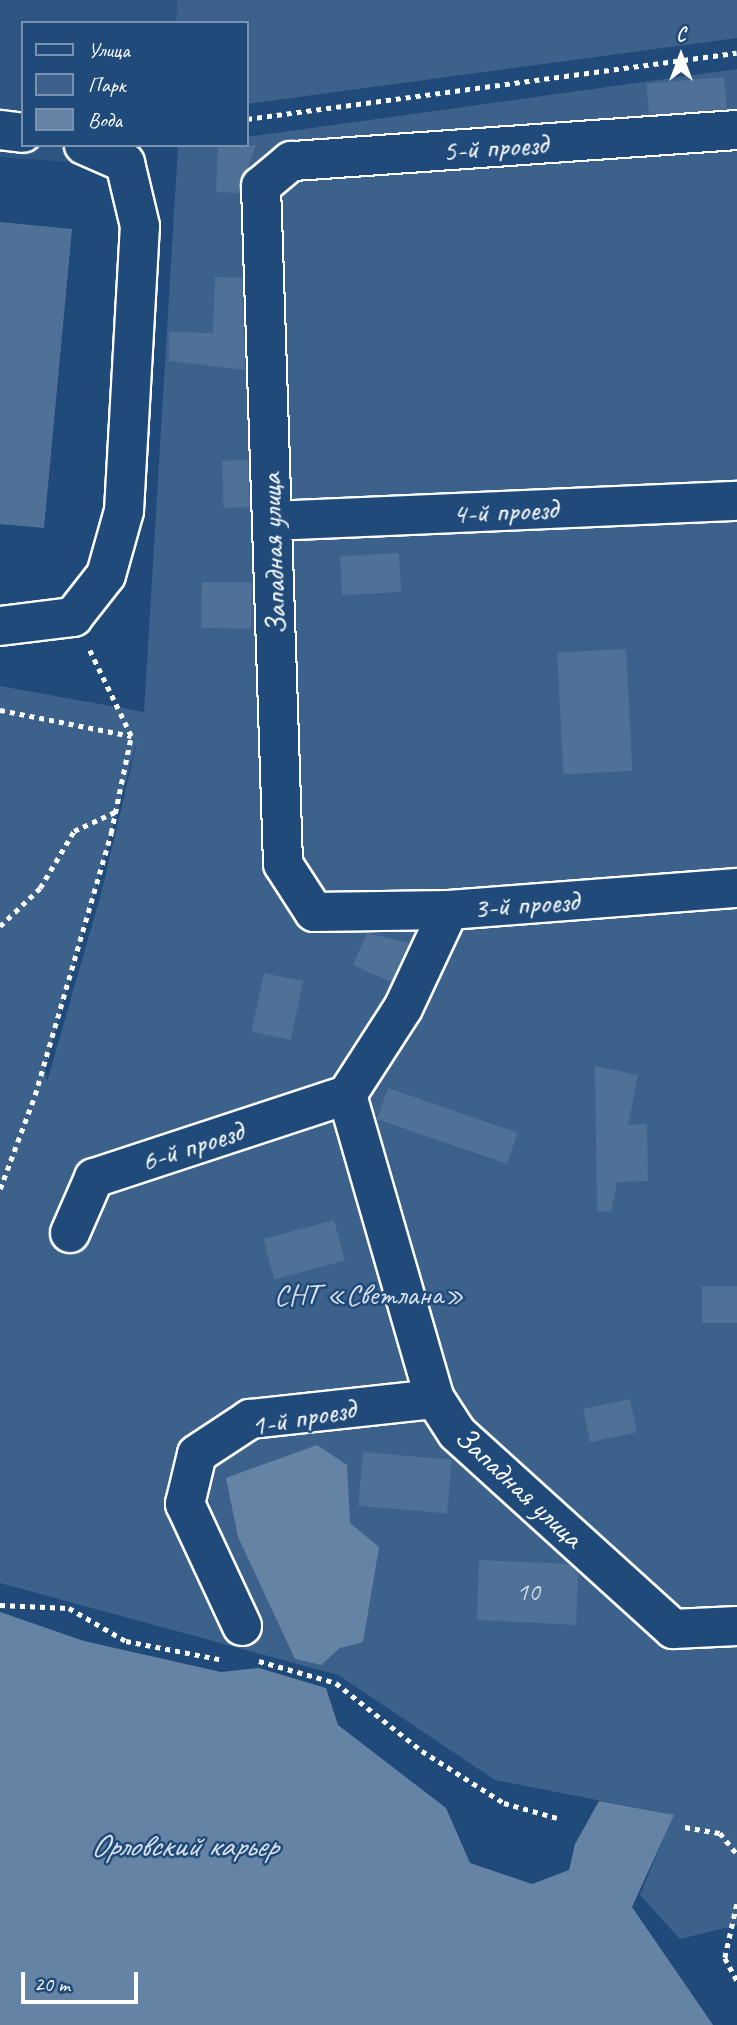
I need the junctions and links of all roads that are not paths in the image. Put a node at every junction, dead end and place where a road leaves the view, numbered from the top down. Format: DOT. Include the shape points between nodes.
graph roads {
  1 [pos="0,130"];
  2 [pos="737,131"];
  3 [pos="21,133"];
  4 [pos="89,147"];
  5 [pos="261,186"];
  6 [pos="737,500"];
  7 [pos="273,521"];
  8 [pos="0,626"];
  9 [pos="737,888"];
  10 [pos="449,910"];
  11 [pos="314,912"];
  12 [pos="346,1095"];
  13 [pos="70,1233"];
  14 [pos="435,1399"];
  15 [pos="737,1626"];
  16 [pos="244,1643"];
  1 -- 3 [label="street"];
  2 -- 5 [label="street, 5-й проезд" via="291,161"];
  4 -- 8 [label="street" via="125,163 140,226 124,511 106,575 73,617"];
  5 -- 7 [label="street, Западная улица"];
  6 -- 7 [label="street, 4-й проезд"];
  7 -- 11 [label="street, Западная улица" via="283,864"];
  9 -- 10 [label="street, 3-й проезд"];
  10 -- 11 [label="street, 3-й проезд"];
  10 -- 12 [label="street" via="403,1008"];
  12 -- 13 [label="street, 6-й проезд" via="94,1178"];
  12 -- 14 [label="street, Западная улица"];
  14 -- 15 [label="street, Западная улица" via="457,1433 673,1629"];
  14 -- 16 [label="street, 1-й проезд" via="250,1419 197,1454 185,1504"];
}
